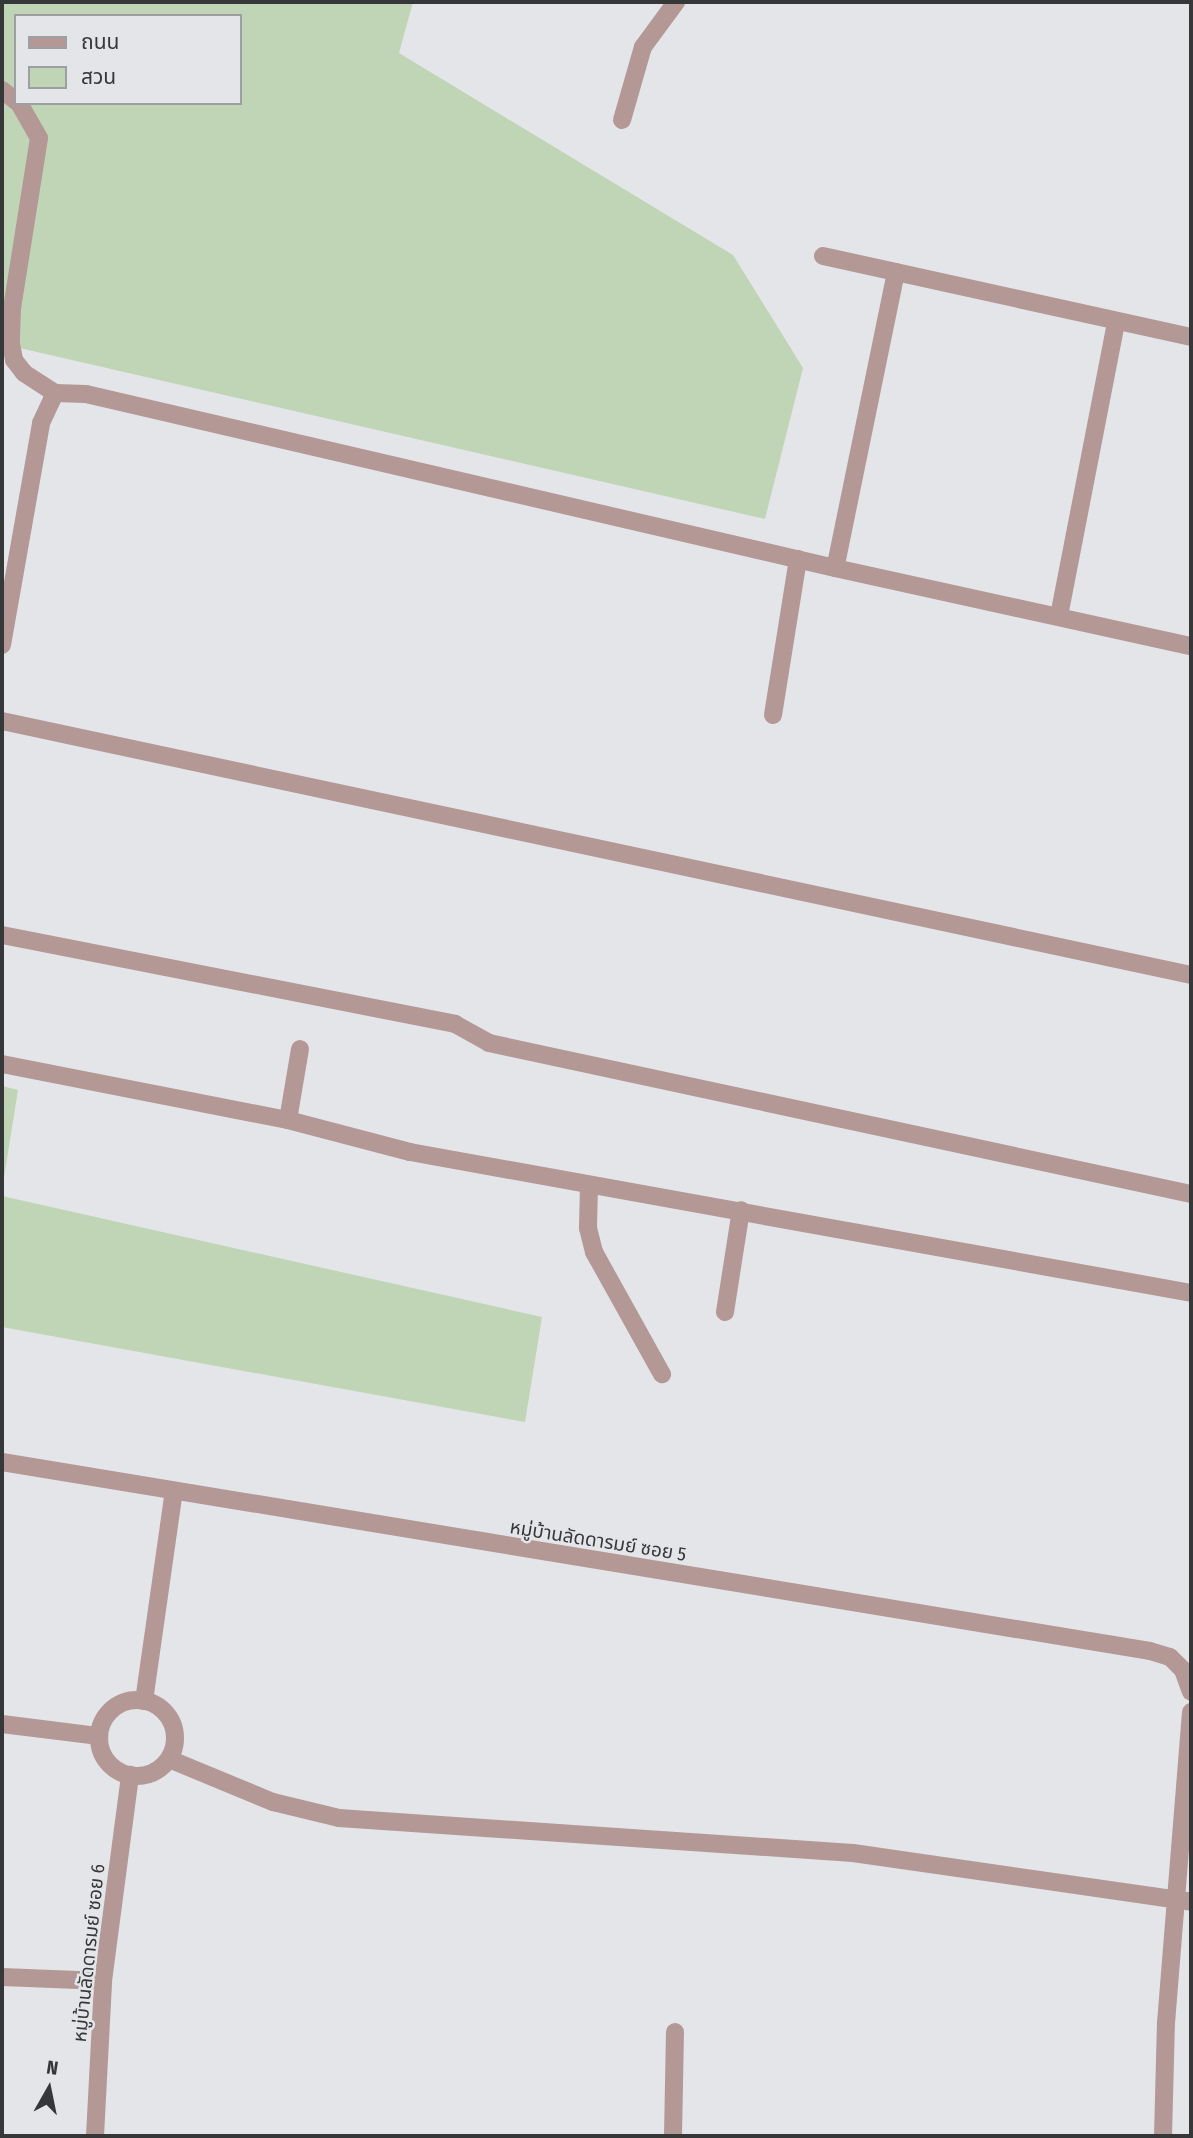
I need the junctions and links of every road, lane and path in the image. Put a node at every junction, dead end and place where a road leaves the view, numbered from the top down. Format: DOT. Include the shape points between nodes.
graph roads {
  1 [pos="676,2"];
  2 [pos="19,105"];
  3 [pos="622,120"];
  4 [pos="823,256"];
  5 [pos="896,272"];
  6 [pos="1116,322"];
  7 [pos="1191,337"];
  8 [pos="55,393"];
  9 [pos="798,559"];
  10 [pos="835,568"];
  11 [pos="1059,616"];
  12 [pos="2,645"];
  13 [pos="1191,646"];
  14 [pos="773,715"];
  15 [pos="2,721"];
  16 [pos="2,935"];
  17 [pos="1191,975"];
  18 [pos="300,1049"];
  19 [pos="2,1064"];
  20 [pos="288,1120"];
  21 [pos="589,1186"];
  22 [pos="1191,1194"];
  23 [pos="741,1210"];
  24 [pos="1191,1293"];
  25 [pos="725,1312"];
  26 [pos="662,1374"];
  27 [pos="2,1462"];
  28 [pos="174,1491"];
  29 [pos="1191,1692"];
  30 [pos="144,1701"];
  31 [pos="1191,1712"];
  32 [pos="2,1724"];
  33 [pos="99,1736"];
  34 [pos="169,1759"];
  35 [pos="130,1775"];
  36 [pos="1183,1902"];
  37 [pos="2,1977"];
  38 [pos="103,1981"];
  39 [pos="675,2032"];
  40 [pos="95,2136"];
  41 [pos="673,2136"];
  42 [pos="1163,2136"];
  1 -- 3 [label="street" via="643,47"];
  2 -- 8 [label="street" via="39,138 12,307 11,344 14,360 24,373"];
  4 -- 5 [label="street"];
  5 -- 6 [label="street"];
  5 -- 10 [label="street"];
  6 -- 7 [label="street"];
  6 -- 11 [label="street"];
  8 -- 9 [label="street" via="86,394"];
  8 -- 12 [label="street" via="41,423"];
  9 -- 10 [label="street"];
  9 -- 14 [label="street"];
  10 -- 11 [label="street"];
  11 -- 13 [label="street"];
  15 -- 17 [label="street"];
  16 -- 22 [label="street" via="455,1024 489,1042"];
  18 -- 20 [label="street"];
  19 -- 20 [label="street"];
  20 -- 21 [label="street" via="410,1152"];
  21 -- 23 [label="street"];
  21 -- 26 [label="street" via="594,1252"];
  23 -- 24 [label="street"];
  23 -- 25 [label="street"];
  27 -- 28 [label="street, หมู่บ้านลัดดารมย์ ซอย 5"];
  28 -- 29 [label="street, หมู่บ้านลัดดารมย์ ซอย 5" via="1150,1651 1170,1657 1183,1670"];
  28 -- 30 [label="street"];
  30 -- 33 [label="street" via="119,1705 102,1724"];
  30 -- 34 [label="street" via="165,1713 172,1724 175,1736"];
  31 -- 36 [label="street"];
  32 -- 33 [label="street"];
  33 -- 35 [label="street" via="107,1761"];
  34 -- 35 [label="street" via="152,1773"];
  34 -- 36 [label="street" via="273,1802 339,1818 853,1853"];
  35 -- 38 [label="street, หมู่บ้านลัดดารมย์ ซอย 6"];
  36 -- 42 [label="street"];
  37 -- 38 [label="street"];
  38 -- 40 [label="street, หมู่บ้านลัดดารมย์ ซอย 6"];
  39 -- 41 [label="street"];
}
